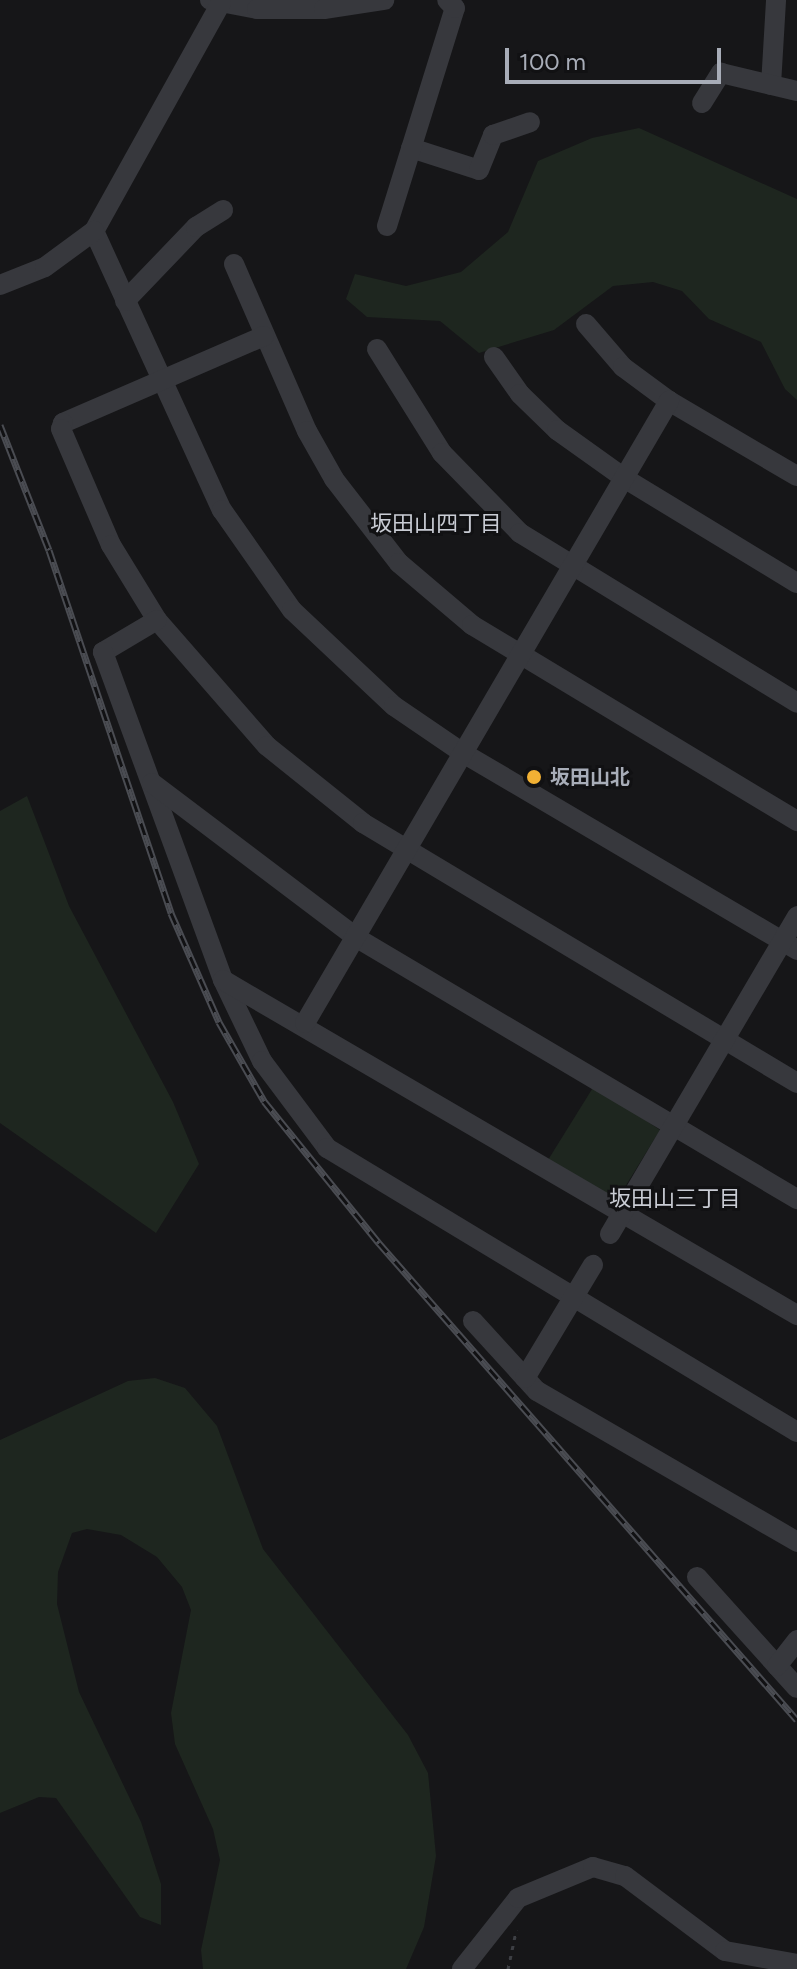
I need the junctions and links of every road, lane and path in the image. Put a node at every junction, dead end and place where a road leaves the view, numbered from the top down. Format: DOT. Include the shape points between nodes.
graph roads {
  1 [pos="384,0"];
  2 [pos="447,0"];
  3 [pos="776,0"];
  4 [pos="215,2"];
  5 [pos="771,85"];
  6 [pos="797,91"];
  7 [pos="702,103"];
  8 [pos="530,122"];
  9 [pos="411,148"];
  10 [pos="223,210"];
  11 [pos="387,226"];
  12 [pos="94,231"];
  13 [pos="234,264"];
  14 [pos="0,285"];
  15 [pos="125,301"];
  16 [pos="586,324"];
  17 [pos="264,336"];
  18 [pos="377,349"];
  19 [pos="494,357"];
  20 [pos="162,380"];
  21 [pos="669,401"];
  22 [pos="797,476"];
  23 [pos="624,478"];
  24 [pos="571,567"];
  25 [pos="797,583"];
  26 [pos="157,620"];
  27 [pos="521,656"];
  28 [pos="797,703"];
  29 [pos="463,753"];
  30 [pos="152,783"];
  31 [pos="797,821"];
  32 [pos="407,852"];
  33 [pos="797,916"];
  34 [pos="357,938"];
  35 [pos="790,945"];
  36 [pos="223,980"];
  37 [pos="305,1023"];
  38 [pos="725,1040"];
  39 [pos="797,1083"];
  40 [pos="673,1126"];
  41 [pos="797,1199"];
  42 [pos="623,1212"];
  43 [pos="610,1234"];
  44 [pos="593,1265"];
  45 [pos="573,1300"];
  46 [pos="797,1315"];
  47 [pos="473,1321"];
  48 [pos="525,1378"];
  49 [pos="797,1432"];
  50 [pos="797,1542"];
  51 [pos="697,1577"];
  52 [pos="797,1640"];
  53 [pos="777,1666"];
  54 [pos="797,1688"];
  55 [pos="518,1898"];
  56 [pos="795,1957"];
  57 [pos="462,1969"];
  58 [pos="508,1969"];
  1 -- 4 [label="street" via="324,9"];
  2 -- 9 [label="street" via="455,8"];
  3 -- 5 [label="street"];
  4 -- 12 [label="street"];
  5 -- 6 [label="street"];
  5 -- 7 [label="street" via="721,73"];
  8 -- 9 [label="street" via="493,135 479,170"];
  9 -- 11 [label="street"];
  10 -- 15 [label="street" via="196,227"];
  12 -- 14 [label="street" via="45,267"];
  12 -- 15 [label="street"];
  13 -- 17 [label="street"];
  15 -- 20 [label="street"];
  16 -- 21 [label="street" via="623,367"];
  17 -- 20 [label="street"];
  17 -- 27 [label="street" via="307,431 366,523 433,595"];
  18 -- 24 [label="street" via="421,425 451,463 520,533"];
  19 -- 23 [label="street" via="520,394 557,430"];
  20 -- 26 [label="street" via="63,423 61,429 111,545"];
  20 -- 29 [label="street" via="222,510 283,598 361,680"];
  21 -- 22 [label="street"];
  21 -- 23 [label="street"];
  23 -- 24 [label="street"];
  23 -- 25 [label="street"];
  24 -- 27 [label="street"];
  24 -- 28 [label="street"];
  26 -- 30 [label="street" via="103,652"];
  26 -- 32 [label="street" via="267,746"];
  27 -- 29 [label="street"];
  27 -- 31 [label="street"];
  29 -- 32 [label="street"];
  29 -- 35 [label="street"];
  30 -- 34 [label="street"];
  30 -- 36 [label="street"];
  32 -- 34 [label="street"];
  32 -- 38 [label="street"];
  33 -- 35 [label="street"];
  34 -- 37 [label="street"];
  34 -- 40 [label="street"];
  35 -- 38 [label="street"];
  36 -- 37 [label="street"];
  36 -- 45 [label="street" via="262,1061 327,1148"];
  37 -- 42 [label="street"];
  38 -- 39 [label="street"];
  38 -- 40 [label="street"];
  40 -- 41 [label="street"];
  40 -- 42 [label="street"];
  42 -- 43 [label="street"];
  42 -- 46 [label="street"];
  44 -- 45 [label="street"];
  45 -- 48 [label="street"];
  45 -- 49 [label="street"];
  47 -- 48 [label="street"];
  48 -- 50 [label="street" via="537,1391"];
  51 -- 53 [label="street"];
  52 -- 53 [label="street"];
  53 -- 54 [label="street"];
  55 -- 56 [label="street" via="562,1876 605,1869 625,1876 725,1951"];
  55 -- 57 [label="street"];
  55 -- 58 [label="path"];
}
